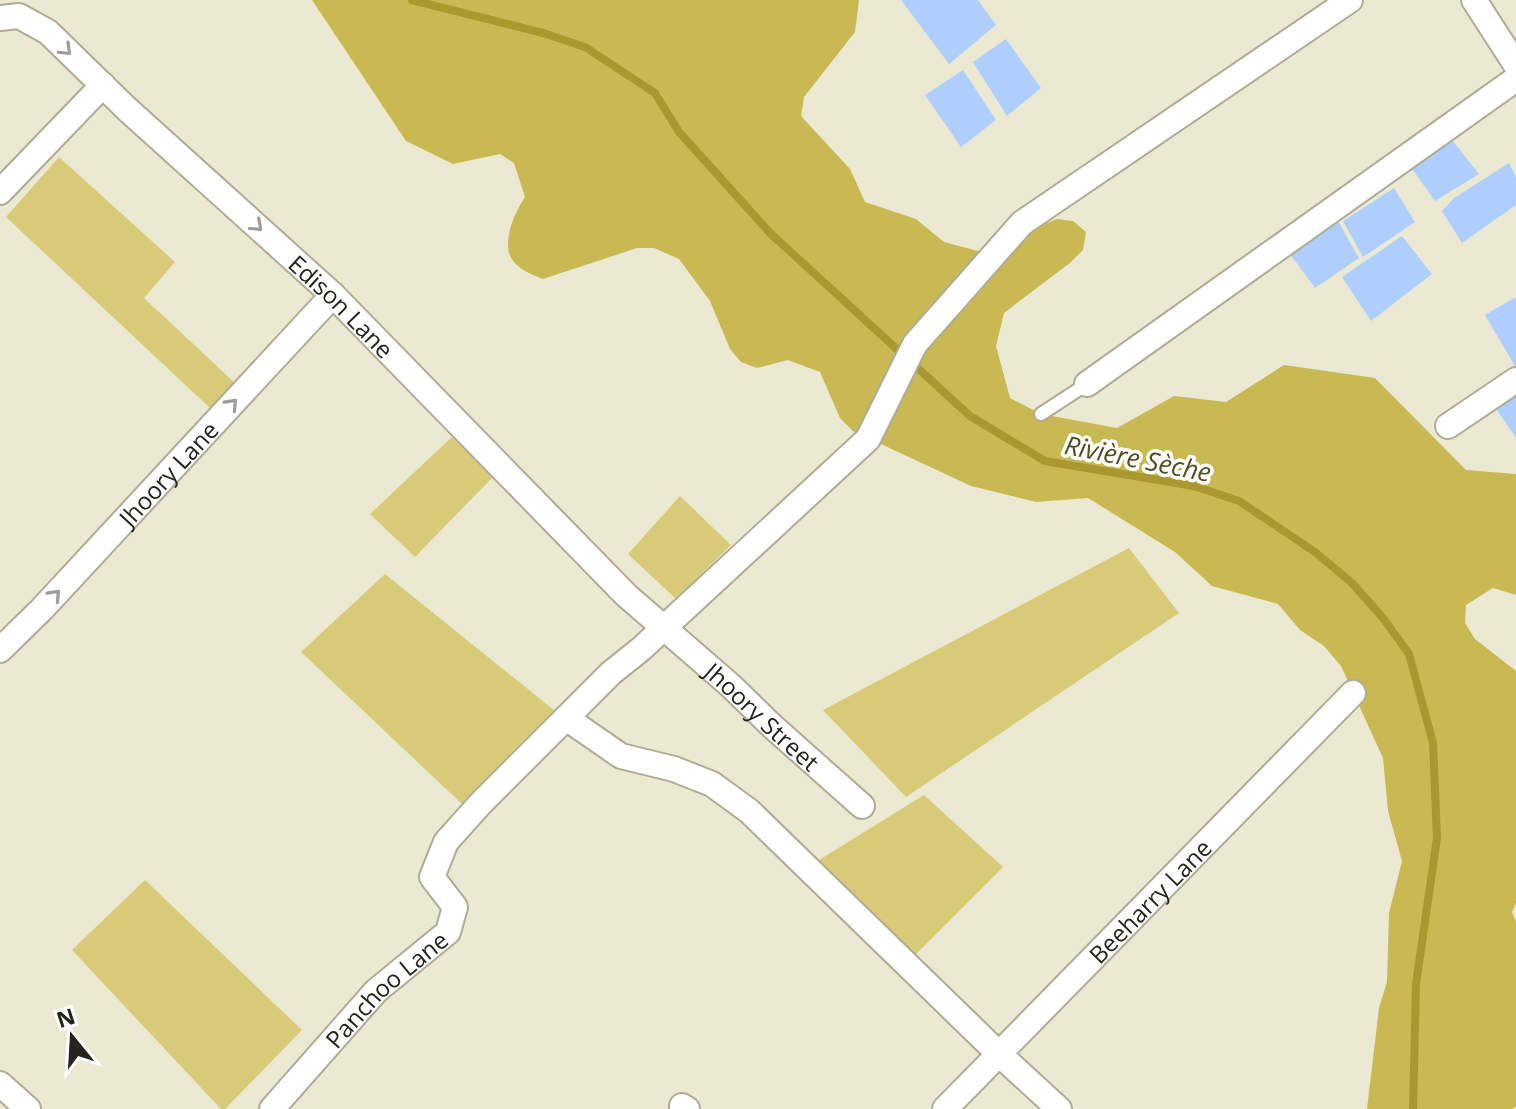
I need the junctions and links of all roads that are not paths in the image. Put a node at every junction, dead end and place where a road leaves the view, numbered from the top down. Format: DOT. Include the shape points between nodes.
graph roads {
  1 [pos="1350,0"];
  2 [pos="1474,0"];
  3 [pos="0,18"];
  4 [pos="1516,65"];
  5 [pos="1516,79"];
  6 [pos="103,85"];
  7 [pos="0,192"];
  8 [pos="333,295"];
  9 [pos="1516,380"];
  10 [pos="1087,384"];
  11 [pos="1041,414"];
  12 [pos="1448,426"];
  13 [pos="663,628"];
  14 [pos="0,650"];
  15 [pos="1353,693"];
  16 [pos="566,718"];
  17 [pos="862,806"];
  18 [pos="999,1054"];
  19 [pos="0,1084"];
  20 [pos="28,1109"];
  21 [pos="272,1109"];
  22 [pos="945,1109"];
  23 [pos="1059,1109"];
  1 -- 13 [label="street" via="1022,223 915,344 868,439"];
  2 -- 4 [label="street"];
  3 -- 6 [label="street, Edison Lane, one-way" via="19,16 48,32"];
  5 -- 10 [label="street"];
  6 -- 7 [label="street"];
  6 -- 8 [label="street, Edison Lane, one-way"];
  8 -- 13 [label="street, Edison Lane"];
  14 -- 8 [label="street, Jhoory Lane, one-way"];
  9 -- 12 [label="street"];
  10 -- 11 [label="lane"];
  13 -- 16 [label="street"];
  13 -- 17 [label="street, Jhoory Street"];
  15 -- 18 [label="street, Beeharry Lane"];
  16 -- 18 [label="street" via="621,756 712,784 749,811"];
  16 -- 21 [label="street, Panchoo Lane" via="446,842 432,877 455,907 448,932 376,991"];
  18 -- 22 [label="street, Beeharry Lane"];
  18 -- 23 [label="street"];
  19 -- 20 [label="street"];
}
